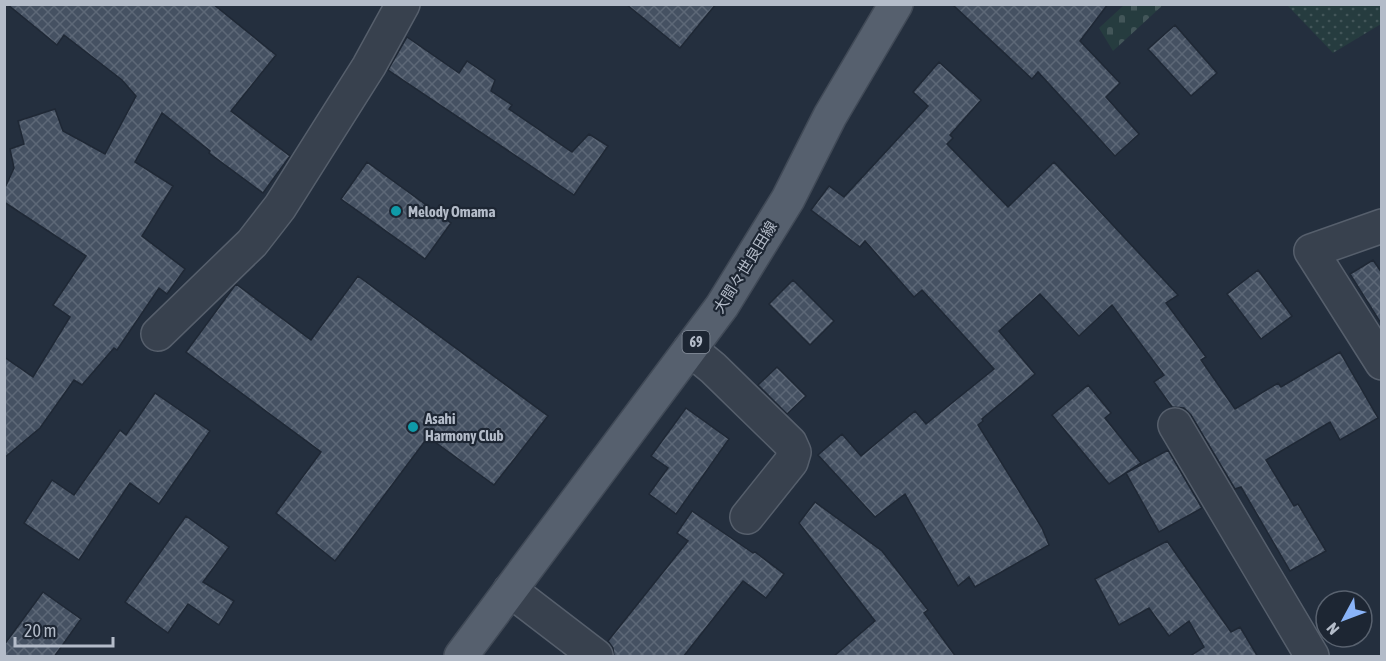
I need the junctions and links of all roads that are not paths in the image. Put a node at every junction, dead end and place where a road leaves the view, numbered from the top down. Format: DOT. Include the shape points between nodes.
graph roads {
  1 [pos="403,4"];
  2 [pos="896,4"];
  3 [pos="1382,226"];
  4 [pos="158,334"];
  5 [pos="690,349"];
  6 [pos="1382,363"];
  7 [pos="1175,425"];
  8 [pos="747,517"];
  9 [pos="510,590"];
  10 [pos="461,657"];
  11 [pos="597,657"];
  12 [pos="1312,657"];
  1 -- 4 [label="street" via="369,66 280,207 252,243"];
  2 -- 5 [label="main road, 大間々世良田線 / 69" via="830,116 788,199 722,306"];
  3 -- 6 [label="street" via="1311,251"];
  5 -- 8 [label="street" via="790,443 794,452 791,462"];
  5 -- 9 [label="main road, 大間々世良田線 / 69"];
  7 -- 12 [label="street"];
  9 -- 10 [label="main road, 大間々世良田線 / 69"];
  9 -- 11 [label="street"];
}
